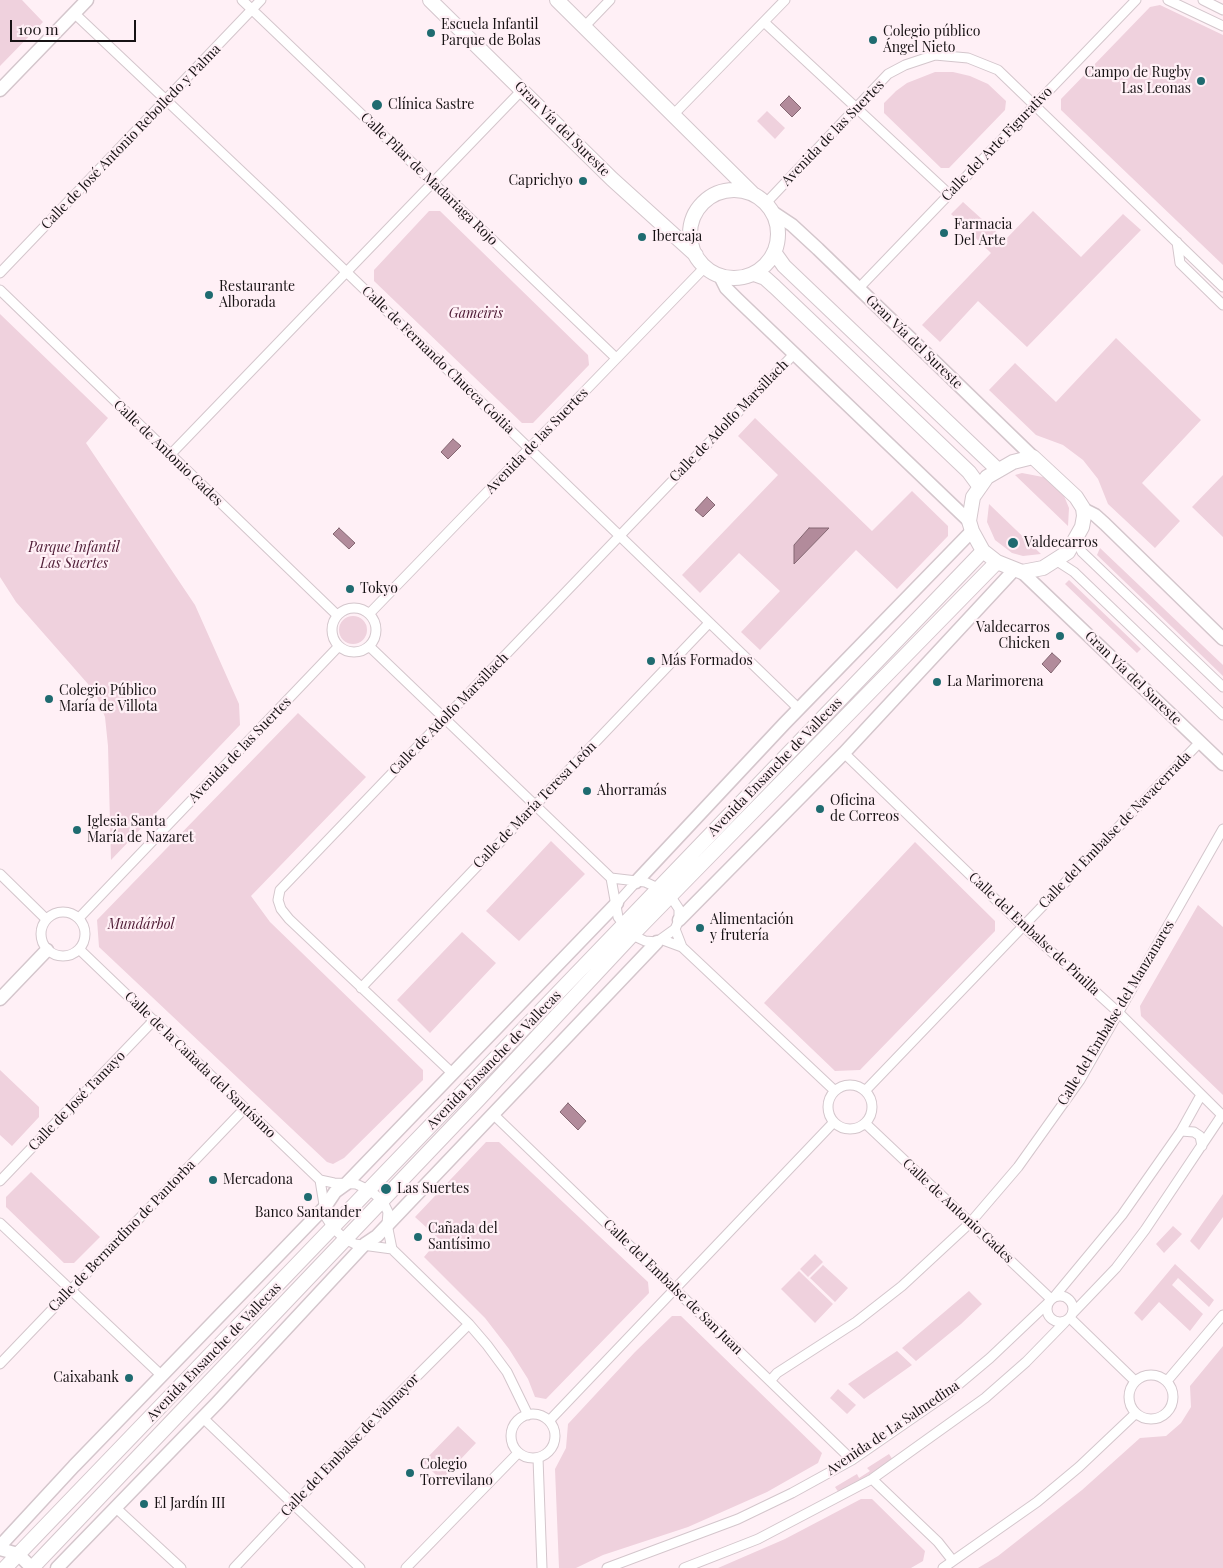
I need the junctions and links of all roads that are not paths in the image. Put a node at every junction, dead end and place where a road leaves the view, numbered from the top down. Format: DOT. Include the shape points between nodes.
graph roads {
  1 [pos="87,0"];
  2 [pos="242,0"];
  3 [pos="261,0"];
  4 [pos="430,0"];
  5 [pos="558,0"];
  6 [pos="610,0"];
  7 [pos="785,0"];
  8 [pos="1136,0"];
  9 [pos="1168,0"];
  10 [pos="1203,0"];
  11 [pos="252,10"];
  12 [pos="1223,10"];
  13 [pos="74,13"];
  14 [pos="764,22"];
  15 [pos="585,26"];
  16 [pos="1223,26"];
  17 [pos="0,90"];
  18 [pos="522,90"];
  19 [pos="165,100"];
  20 [pos="1034,105"];
  21 [pos="856,108"];
  22 [pos="674,114"];
  23 [pos="434,184"];
  24 [pos="753,194"];
  25 [pos="949,194"];
  26 [pos="768,207"];
  27 [pos="1177,242"];
  28 [pos="774,252"];
  29 [pos="696,255"];
  30 [pos="705,268"];
  31 [pos="0,273"];
  32 [pos="347,273"];
  33 [pos="754,274"];
  34 [pos="720,276"];
  35 [pos="1223,287"];
  36 [pos="859,288"];
  37 [pos="0,290"];
  38 [pos="1223,305"];
  39 [pos="795,353"];
  40 [pos="616,358"];
  41 [pos="530,448"];
  42 [pos="170,455"];
  43 [pos="1033,457"];
  44 [pos="997,469"];
  45 [pos="980,487"];
  46 [pos="1083,509"];
  47 [pos="970,526"];
  48 [pos="620,535"];
  49 [pos="1076,540"];
  50 [pos="983,551"];
  51 [pos="1057,561"];
  52 [pos="997,562"];
  53 [pos="1018,571"];
  54 [pos="369,614"];
  55 [pos="337,615"];
  56 [pos="710,623"];
  57 [pos="1223,639"];
  58 [pos="369,646"];
  59 [pos="338,647"];
  60 [pos="1223,687"];
  61 [pos="800,709"];
  62 [pos="1223,715"];
  63 [pos="444,719"];
  64 [pos="1200,742"];
  65 [pos="844,753"];
  66 [pos="1223,764"];
  67 [pos="535,805"];
  68 [pos="1223,829"];
  69 [pos="0,874"];
  70 [pos="611,878"];
  71 [pos="636,882"];
  72 [pos="658,888"];
  73 [pos="671,897"];
  74 [pos="617,903"];
  75 [pos="78,918"];
  76 [pos="46,919"];
  77 [pos="677,924"];
  78 [pos="1023,926"];
  79 [pos="627,930"];
  80 [pos="660,941"];
  81 [pos="682,947"];
  82 [pos="47,950"];
  83 [pos="79,950"];
  84 [pos="361,988"];
  85 [pos="0,999"];
  86 [pos="1118,1013"];
  87 [pos="154,1020"];
  88 [pos="452,1072"];
  89 [pos="834,1091"];
  90 [pos="866,1091"];
  91 [pos="1201,1095"];
  92 [pos="244,1108"];
  93 [pos="494,1115"];
  94 [pos="1222,1116"];
  95 [pos="833,1123"];
  96 [pos="865,1123"];
  97 [pos="1181,1131"];
  98 [pos="1202,1146"];
  99 [pos="320,1180"];
  100 [pos="0,1181"];
  101 [pos="346,1184"];
  102 [pos="369,1190"];
  103 [pos="382,1200"];
  104 [pos="325,1207"];
  105 [pos="0,1223"];
  106 [pos="970,1223"];
  107 [pos="387,1224"];
  108 [pos="333,1228"];
  109 [pos="345,1239"];
  110 [pos="365,1244"];
  111 [pos="392,1249"];
  112 [pos="674,1287"];
  113 [pos="70,1290"];
  114 [pos="1051,1300"];
  115 [pos="1223,1315"];
  116 [pos="1069,1318"];
  117 [pos="469,1324"];
  118 [pos="0,1364"];
  119 [pos="161,1376"];
  120 [pos="770,1381"];
  121 [pos="1135,1381"];
  122 [pos="1167,1381"];
  123 [pos="1136,1413"];
  124 [pos="528,1415"];
  125 [pos="202,1418"];
  126 [pos="548,1421"];
  127 [pos="518,1453"];
  128 [pos="538,1458"];
  129 [pos="852,1460"];
  130 [pos="872,1479"];
  131 [pos="293,1504"];
  132 [pos="116,1508"];
  133 [pos="0,1547"];
  134 [pos="18,1554"];
  135 [pos="953,1561"];
  136 [pos="5,1568"];
  137 [pos="32,1568"];
  138 [pos="57,1568"];
  139 [pos="181,1568"];
  140 [pos="234,1568"];
  141 [pos="360,1568"];
  142 [pos="406,1568"];
  143 [pos="542,1568"];
  144 [pos="607,1568"];
  145 [pos="684,1568"];
  146 [pos="943,1568"];
  1 -- 13 [label="street"];
  2 -- 11 [label="street, Calle Pilar de Madariaga Rojo"];
  3 -- 11 [label="street, Calle de José Antonio Rebolledo y Palma"];
  4 -- 18 [label="main road, Gran Vía del Sureste"];
  5 -- 15 [label="main road"];
  6 -- 15 [label="street"];
  7 -- 14 [label="street"];
  8 -- 20 [label="street, Calle del Arte Figurativo"];
  9 -- 16 [label="street"];
  10 -- 12 [label="street"];
  11 -- 19 [label="street, Calle de José Antonio Rebolledo y Palma"];
  11 -- 23 [label="street, Calle Pilar de Madariaga Rojo"];
  13 -- 17 [label="street"];
  13 -- 19 [label="street, Calle de Fernando Chueca Goitia"];
  14 -- 21 [label="street"];
  14 -- 22 [label="street"];
  15 -- 22 [label="main road"];
  18 -- 23 [label="street"];
  18 -- 29 [label="main road, Gran Vía del Sureste" via="612,179"];
  19 -- 31 [label="street, Calle de José Antonio Rebolledo y Palma"];
  19 -- 32 [label="street, Calle de Fernando Chueca Goitia"];
  20 -- 21 [label="street, Avenida de las Suertes" via="998,70 968,58 935,55 888,74"];
  20 -- 25 [label="street, Calle del Arte Figurativo"];
  20 -- 27 [label="street, Avenida de las Suertes"];
  21 -- 25 [label="street"];
  21 -- 26 [label="street, Avenida de las Suertes"];
  22 -- 24 [label="main road"];
  23 -- 32 [label="street"];
  23 -- 40 [label="street, Calle Pilar de Madariaga Rojo"];
  24 -- 26 [label="main road"];
  24 -- 29 [label="main road" via="738,190 722,192 708,199 698,210 692,225 691,240"];
  25 -- 36 [label="street, Calle del Arte Figurativo"];
  26 -- 28 [label="main road" via="775,218 778,235"];
  26 -- 36 [label="street, Gran Vía del Sureste" via="792,225"];
  27 -- 35 [label="street, Avenida de las Suertes"];
  27 -- 38 [label="street" via="1180,263"];
  28 -- 33 [label="main road" via="766,265"];
  28 -- 44 [label="main road" via="784,266"];
  29 -- 30 [label="main road"];
  30 -- 34 [label="main road"];
  30 -- 40 [label="street, Avenida de las Suertes"];
  32 -- 41 [label="street, Calle de Fernando Chueca Goitia"];
  32 -- 42 [label="street"];
  33 -- 34 [label="main road" via="737,278"];
  33 -- 45 [label="main road" via="775,287 969,472"];
  34 -- 39 [label="street" via="726,288"];
  36 -- 43 [label="street, Gran Vía del Sureste"];
  37 -- 42 [label="street, Calle de Antonio Gades"];
  39 -- 47 [label="street"];
  39 -- 48 [label="street, Calle de Adolfo Marsillach"];
  40 -- 41 [label="street, Avenida de las Suertes"];
  41 -- 48 [label="street, Calle de Fernando Chueca Goitia"];
  41 -- 54 [label="street, Avenida de las Suertes"];
  42 -- 55 [label="street, Calle de Antonio Gades"];
  43 -- 44 [label="main road"];
  43 -- 46 [label="main road" via="1067,486"];
  44 -- 45 [label="main road"];
  45 -- 47 [label="main road" via="973,497"];
  46 -- 49 [label="main road" via="1082,527"];
  46 -- 57 [label="street" via="1105,524"];
  47 -- 50 [label="main road"];
  47 -- 61 [label="street, Avenida Ensanche de Vallecas"];
  48 -- 56 [label="street, Calle de Fernando Chueca Goitia"];
  48 -- 63 [label="street, Calle de Adolfo Marsillach"];
  49 -- 51 [label="main road"];
  49 -- 60 [label="street" via="1082,552"];
  50 -- 52 [label="main road"];
  50 -- 72 [label="main road, Avenida Ensanche de Vallecas"];
  51 -- 53 [label="main road" via="1043,568"];
  51 -- 62 [label="street" via="1074,572"];
  52 -- 53 [label="main road"];
  52 -- 73 [label="main road, Avenida Ensanche de Vallecas"];
  53 -- 64 [label="street, Gran Vía del Sureste"];
  53 -- 65 [label="street"];
  54 -- 55 [label="street" via="351,608"];
  54 -- 58 [label="street" via="376,629"];
  55 -- 59 [label="street" via="331,631"];
  56 -- 61 [label="street, Calle de Fernando Chueca Goitia"];
  56 -- 67 [label="street, Calle de María Teresa León"];
  58 -- 59 [label="street" via="352,653"];
  58 -- 63 [label="street"];
  59 -- 75 [label="street, Avenida de las Suertes"];
  61 -- 71 [label="street, Avenida Ensanche de Vallecas"];
  63 -- 67 [label="street"];
  63 -- 84 [label="street, Calle de Adolfo Marsillach" via="280,890 278,900 289,919"];
  64 -- 66 [label="street, Gran Vía del Sureste"];
  64 -- 78 [label="street, Calle del Embalse de Navacerrada"];
  65 -- 77 [label="street"];
  65 -- 78 [label="street, Calle del Embalse de Pinilla"];
  67 -- 70 [label="street"];
  67 -- 84 [label="street, Calle de María Teresa León"];
  68 -- 86 [label="street, Calle del Embalse del Manzanares"];
  69 -- 76 [label="street"];
  70 -- 71 [label="street"];
  70 -- 74 [label="street"];
  71 -- 72 [label="street"];
  71 -- 74 [label="street, Avenida Ensanche de Vallecas"];
  72 -- 73 [label="street"];
  72 -- 79 [label="main road, Avenida Ensanche de Vallecas"];
  73 -- 77 [label="street" via="679,908"];
  73 -- 79 [label="main road, Avenida Ensanche de Vallecas"];
  74 -- 79 [label="street" via="618,917"];
  74 -- 88 [label="street, Avenida Ensanche de Vallecas"];
  75 -- 76 [label="street" via="63,911"];
  75 -- 83 [label="street" via="85,933"];
  76 -- 82 [label="street" via="40,933"];
  77 -- 80 [label="street"];
  77 -- 81 [label="street"];
  78 -- 86 [label="street, Calle del Embalse de Pinilla"];
  78 -- 90 [label="street, Calle del Embalse de Navacerrada"];
  79 -- 80 [label="street" via="645,941"];
  79 -- 102 [label="main road, Avenida Ensanche de Vallecas"];
  79 -- 103 [label="main road, Avenida Ensanche de Vallecas"];
  80 -- 81 [label="street"];
  80 -- 93 [label="street"];
  81 -- 89 [label="street"];
  82 -- 83 [label="street" via="64,957"];
  82 -- 85 [label="street"];
  83 -- 87 [label="street, Calle de la Cañada del Santísimo"];
  84 -- 88 [label="street, Calle de Adolfo Marsillach"];
  86 -- 91 [label="street, Calle del Embalse de Pinilla"];
  86 -- 106 [label="street, Calle del Embalse del Manzanares" via="1080,1080 1047,1127"];
  87 -- 92 [label="street, Calle de la Cañada del Santísimo"];
  87 -- 100 [label="street, Calle de José Tamayo"];
  88 -- 101 [label="street, Avenida Ensanche de Vallecas"];
  89 -- 90 [label="street" via="845,1085"];
  89 -- 95 [label="street" via="828,1108"];
  90 -- 96 [label="street" via="872,1110"];
  91 -- 94 [label="street, Calle del Embalse de Pinilla"];
  91 -- 97 [label="street, Avenida de La Salmedina"];
  92 -- 99 [label="street, Calle de la Cañada del Santísimo"];
  92 -- 113 [label="street, Calle de Bernardino de Pantorba"];
  93 -- 107 [label="street"];
  93 -- 112 [label="street, Calle del Embalse de San Juan"];
  94 -- 98 [label="street, Avenida de La Salmedina"];
  95 -- 96 [label="street" via="849,1129"];
  95 -- 112 [label="street"];
  96 -- 106 [label="street, Calle de Antonio Gades"];
  97 -- 98 [label="street" via="1200,1136"];
  97 -- 114 [label="street, Avenida de La Salmedina" via="1122,1215"];
  98 -- 116 [label="street, Avenida de La Salmedina" via="1116,1268"];
  99 -- 101 [label="street"];
  99 -- 104 [label="street"];
  101 -- 102 [label="street" via="356,1184"];
  101 -- 104 [label="street, Avenida Ensanche de Vallecas" via="335,1192"];
  102 -- 103 [label="street"];
  102 -- 108 [label="main road, Avenida Ensanche de Vallecas"];
  103 -- 107 [label="street" via="388,1212"];
  103 -- 109 [label="main road, Avenida Ensanche de Vallecas"];
  104 -- 108 [label="street" via="326,1217"];
  104 -- 119 [label="street, Avenida Ensanche de Vallecas"];
  105 -- 113 [label="street"];
  106 -- 114 [label="street, Calle de Antonio Gades"];
  106 -- 120 [label="street, Calle del Embalse del Manzanares" via="902,1286"];
  107 -- 110 [label="street"];
  107 -- 111 [label="street"];
  108 -- 109 [label="street"];
  108 -- 134 [label="main road, Avenida Ensanche de Vallecas"];
  109 -- 110 [label="street"];
  109 -- 137 [label="main road, Avenida Ensanche de Vallecas"];
  110 -- 111 [label="street"];
  110 -- 125 [label="street"];
  111 -- 117 [label="street"];
  112 -- 120 [label="street, Calle del Embalse de San Juan"];
  112 -- 126 [label="street"];
  113 -- 118 [label="street, Calle de Bernardino de Pantorba"];
  113 -- 119 [label="street"];
  114 -- 116 [label="street" via="1047,1312 1052,1320"];
  114 -- 116 [label="street" via="1062,1296 1069,1299 1073,1306"];
  114 -- 129 [label="street, Avenida de La Salmedina" via="946,1396"];
  115 -- 122 [label="street"];
  116 -- 121 [label="street"];
  116 -- 130 [label="street, Avenida de La Salmedina" via="985,1398"];
  117 -- 124 [label="street" via="507,1372"];
  117 -- 131 [label="street, Calle del Embalse de Valmayor"];
  119 -- 133 [label="street, Avenida Ensanche de Vallecas"];
  120 -- 129 [label="street, Calle del Embalse de San Juan"];
  121 -- 122 [label="street" via="1149,1374"];
  121 -- 123 [label="street" via="1129,1399"];
  122 -- 123 [label="street" via="1174,1395 1164,1415 1150,1419"];
  123 -- 135 [label="street" via="1037,1502"];
  124 -- 126 [label="street" via="535,1414"];
  124 -- 127 [label="street" via="512,1427 511,1441"];
  125 -- 131 [label="street"];
  125 -- 132 [label="street"];
  126 -- 128 [label="street" via="554,1432 553,1445"];
  127 -- 128 [label="street"];
  127 -- 142 [label="street"];
  128 -- 143 [label="street"];
  129 -- 144 [label="street, Avenida de La Salmedina" via="738,1519"];
  130 -- 135 [label="street" via="938,1542"];
  130 -- 145 [label="street, Avenida de La Salmedina" via="758,1539"];
  131 -- 140 [label="street, Calle del Embalse de Valmayor"];
  131 -- 141 [label="street"];
  132 -- 138 [label="street"];
  132 -- 139 [label="street"];
  133 -- 134 [label="street"];
  134 -- 136 [label="main road, Avenida Ensanche de Vallecas"];
  134 -- 137 [label="street"];
  135 -- 146 [label="street"];
}
